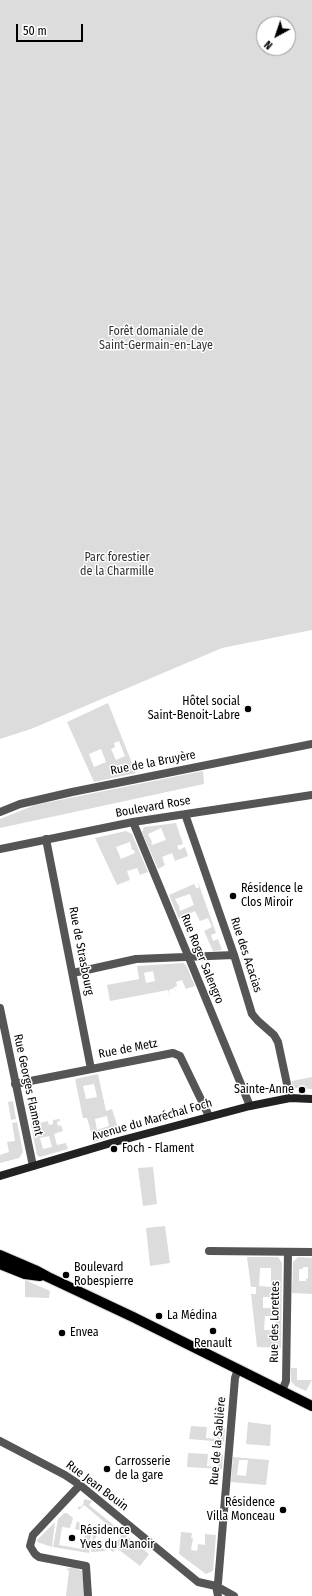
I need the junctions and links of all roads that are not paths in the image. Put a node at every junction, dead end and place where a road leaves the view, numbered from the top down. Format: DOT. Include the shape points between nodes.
graph roads {
  1 [pos="312,744"];
  2 [pos="312,795"];
  3 [pos="0,812"];
  4 [pos="185,814"];
  5 [pos="133,822"];
  6 [pos="46,839"];
  7 [pos="0,849"];
  8 [pos="234,955"];
  9 [pos="189,958"];
  10 [pos="73,973"];
  11 [pos="0,1008"];
  12 [pos="91,1069"];
  13 [pos="15,1084"];
  14 [pos="290,1098"];
  15 [pos="312,1099"];
  16 [pos="250,1106"];
  17 [pos="209,1116"];
  18 [pos="33,1166"];
  19 [pos="0,1176"];
  20 [pos="209,1251"];
  21 [pos="288,1252"];
  22 [pos="312,1252"];
  23 [pos="0,1255"];
  24 [pos="0,1264"];
  25 [pos="48,1277"];
  26 [pos="238,1369"];
  27 [pos="282,1391"];
  28 [pos="312,1406"];
  29 [pos="0,1441"];
  30 [pos="80,1485"];
  31 [pos="216,1586"];
  32 [pos="88,1596"];
  33 [pos="218,1596"];
  34 [pos="234,1596"];
  1 -- 3 [label="street, Rue de la Bruyère" via="72,792 20,804"];
  2 -- 4 [label="street, Boulevard Rose"];
  4 -- 5 [label="street, Boulevard Rose"];
  4 -- 8 [label="street, Rue des Acacias"];
  5 -- 6 [label="street, Boulevard Rose"];
  5 -- 9 [label="street, Rue Roger Salengro"];
  6 -- 7 [label="street, Boulevard Rose"];
  6 -- 10 [label="street, Rue de Strasbourg"];
  8 -- 9 [label="street"];
  8 -- 14 [label="street, Rue des Acacias" via="252,1014 278,1042"];
  9 -- 10 [label="street" via="136,959"];
  9 -- 16 [label="street, Rue Roger Salengro"];
  10 -- 12 [label="street, Rue de Strasbourg"];
  11 -- 13 [label="street, Rue Georges Flament"];
  12 -- 13 [label="street, Rue de Metz"];
  12 -- 17 [label="street, Rue de Metz" via="160,1054 177,1054"];
  13 -- 18 [label="street, Rue Georges Flament"];
  14 -- 15 [label="street, Avenue du Maréchal Foch"];
  14 -- 16 [label="street, Avenue du Maréchal Foch"];
  16 -- 17 [label="street, Avenue du Maréchal Foch"];
  17 -- 18 [label="street, Avenue du Maréchal Foch"];
  18 -- 19 [label="street, Avenue du Maréchal Foch"];
  20 -- 21 [label="street"];
  21 -- 22 [label="street"];
  21 -- 27 [label="street, Rue des Lorettes" via="286,1381"];
  23 -- 25 [label="main road"];
  24 -- 25 [label="main road" via="25,1274"];
  25 -- 26 [label="main road"];
  26 -- 27 [label="main road"];
  26 -- 31 [label="street, Rue de la Sablière" via="235,1378"];
  27 -- 28 [label="main road"];
  29 -- 30 [label="street, Rue Jean Bouin" via="65,1474"];
  30 -- 31 [label="street, Rue Jean Bouin" via="198,1582"];
  30 -- 32 [label="street" via="33,1535 30,1546 39,1557 86,1566"];
  31 -- 33 [label="street"];
  31 -- 34 [label="street, Rue Jean Bouin"];
}
